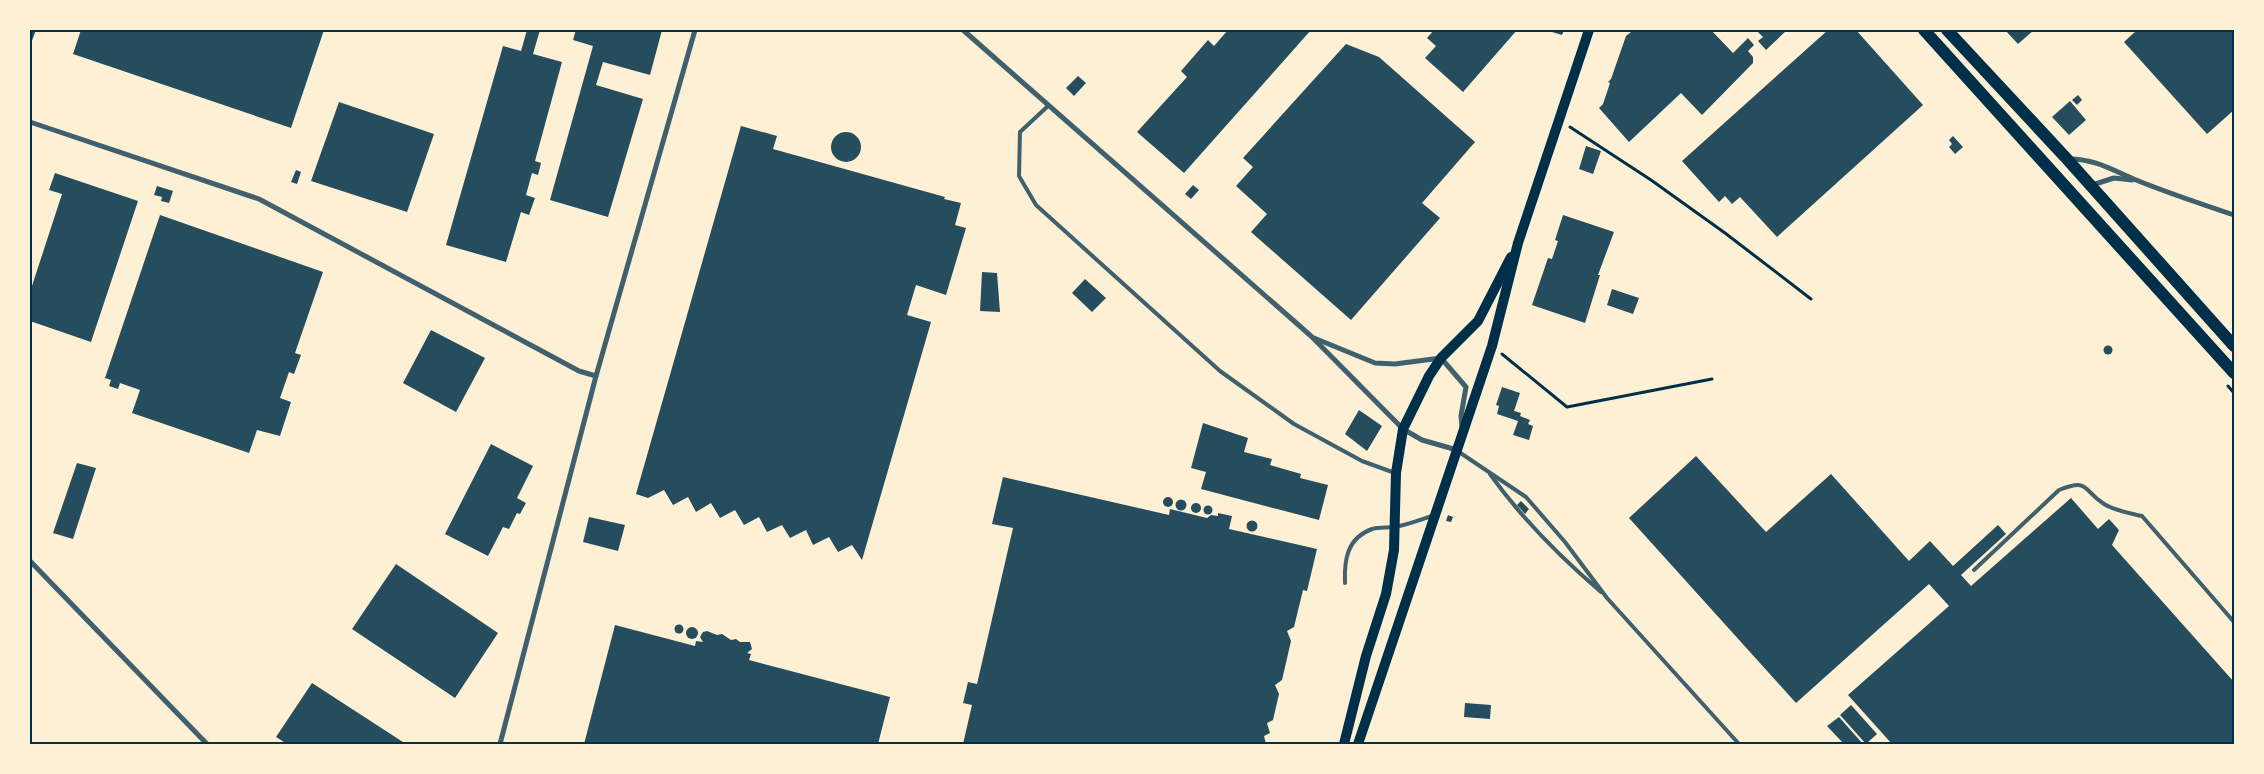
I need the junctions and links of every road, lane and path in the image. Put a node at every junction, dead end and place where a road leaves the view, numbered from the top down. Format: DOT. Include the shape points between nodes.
graph roads {
  1 [pos="695,30"];
  2 [pos="964,30"];
  3 [pos="1590,30"];
  4 [pos="1924,30"];
  5 [pos="1946,30"];
  6 [pos="1048,106"];
  7 [pos="1560,119"];
  8 [pos="30,122"];
  9 [pos="2067,159"];
  10 [pos="2135,180"];
  11 [pos="2063,183"];
  12 [pos="2091,186"];
  13 [pos="2234,215"];
  14 [pos="1518,243"];
  15 [pos="1811,299"];
  16 [pos="1311,336"];
  17 [pos="1492,346"];
  18 [pos="2234,346"];
  19 [pos="1441,358"];
  20 [pos="2234,373"];
  21 [pos="596,376"];
  22 [pos="1712,379"];
  23 [pos="1403,429"];
  24 [pos="1462,433"];
  25 [pos="1457,450"];
  26 [pos="1488,472"];
  27 [pos="1396,473"];
  28 [pos="1435,515"];
  29 [pos="1395,527"];
  30 [pos="30,561"];
  31 [pos="1974,570"];
  32 [pos="1345,583"];
  33 [pos="1607,598"];
  34 [pos="2234,622"];
  35 [pos="207,744"];
  36 [pos="500,744"];
  37 [pos="1344,744"];
  38 [pos="1358,744"];
  39 [pos="1739,744"];
  1 -- 21 [label="street"];
  2 -- 6 [label="street"];
  3 -- 7 [label="main road"];
  4 -- 11 [label="main road"];
  5 -- 9 [label="main road"];
  6 -- 16 [label="street"];
  6 -- 27 [label="lane" via="1020,132 1019,176 1036,206 1220,371 1294,424 1362,461"];
  7 -- 14 [label="main road"];
  7 -- 15 [label="path" via="1725,233"];
  8 -- 21 [label="street" via="259,199 579,370"];
  9 -- 10 [label="street" via="2112,168"];
  9 -- 12 [label="main road"];
  10 -- 12 [label="street" via="2114,178"];
  10 -- 13 [label="street"];
  11 -- 12 [label="main road" via="2071,187"];
  11 -- 20 [label="main road"];
  12 -- 18 [label="main road"];
  14 -- 17 [label="main road"];
  14 -- 19 [label="main road" via="1478,321"];
  16 -- 19 [label="street" via="1375,363 1395,364"];
  16 -- 23 [label="street"];
  17 -- 22 [label="path" via="1567,407"];
  17 -- 24 [label="main road"];
  19 -- 23 [label="main road"];
  19 -- 24 [label="street" via="1466,387"];
  21 -- 36 [label="street"];
  23 -- 25 [label="street" via="1422,440"];
  23 -- 27 [label="main road"];
  24 -- 25 [label="main road"];
  25 -- 26 [label="lane"];
  25 -- 28 [label="main road"];
  26 -- 33 [label="lane" via="1513,507 1557,554"];
  26 -- 33 [label="lane" via="1526,497"];
  27 -- 29 [label="main road"];
  28 -- 29 [label="lane"];
  28 -- 38 [label="main road"];
  29 -- 32 [label="lane" via="1372,529 1358,536 1344,561"];
  29 -- 37 [label="main road" via="1386,594 1366,656"];
  30 -- 35 [label="street"];
  31 -- 34 [label="lane" via="2059,490 2075,484 2087,488 2103,504 2142,516"];
  33 -- 39 [label="lane"];
}
